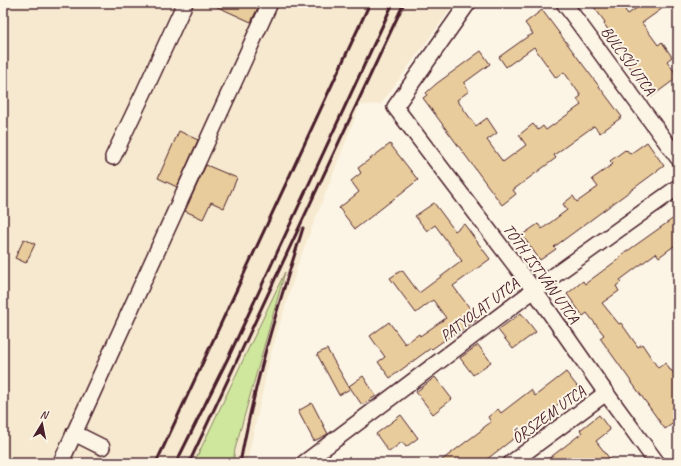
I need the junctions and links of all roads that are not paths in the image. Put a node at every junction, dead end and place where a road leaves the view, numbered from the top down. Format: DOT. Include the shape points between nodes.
graph roads {
  1 [pos="185,3"];
  2 [pos="270,3"];
  3 [pos="468,3"];
  4 [pos="564,3"];
  5 [pos="113,157"];
  6 [pos="678,158"];
  7 [pos="678,188"];
  8 [pos="534,290"];
  9 [pos="606,393"];
  10 [pos="74,433"];
  11 [pos="102,447"];
  12 [pos="62,460"];
  13 [pos="304,463"];
  14 [pos="511,463"];
  15 [pos="658,463"];
  1 -- 5 [label="street"];
  2 -- 10 [label="street"];
  3 -- 8 [label="street, TÓTH ISTVÁN UTCA" via="395,106"];
  4 -- 6 [label="street, BULCSÚ UTCA"];
  7 -- 8 [label="street, PATYOLAT UTCA"];
  8 -- 9 [label="street, TÓTH ISTVÁN UTCA"];
  8 -- 13 [label="street, PATYOLAT UTCA"];
  9 -- 14 [label="street, ŐRSZEM UTCA"];
  9 -- 15 [label="street, TÓTH ISTVÁN UTCA"];
  10 -- 11 [label="street"];
  10 -- 12 [label="street"];
}
